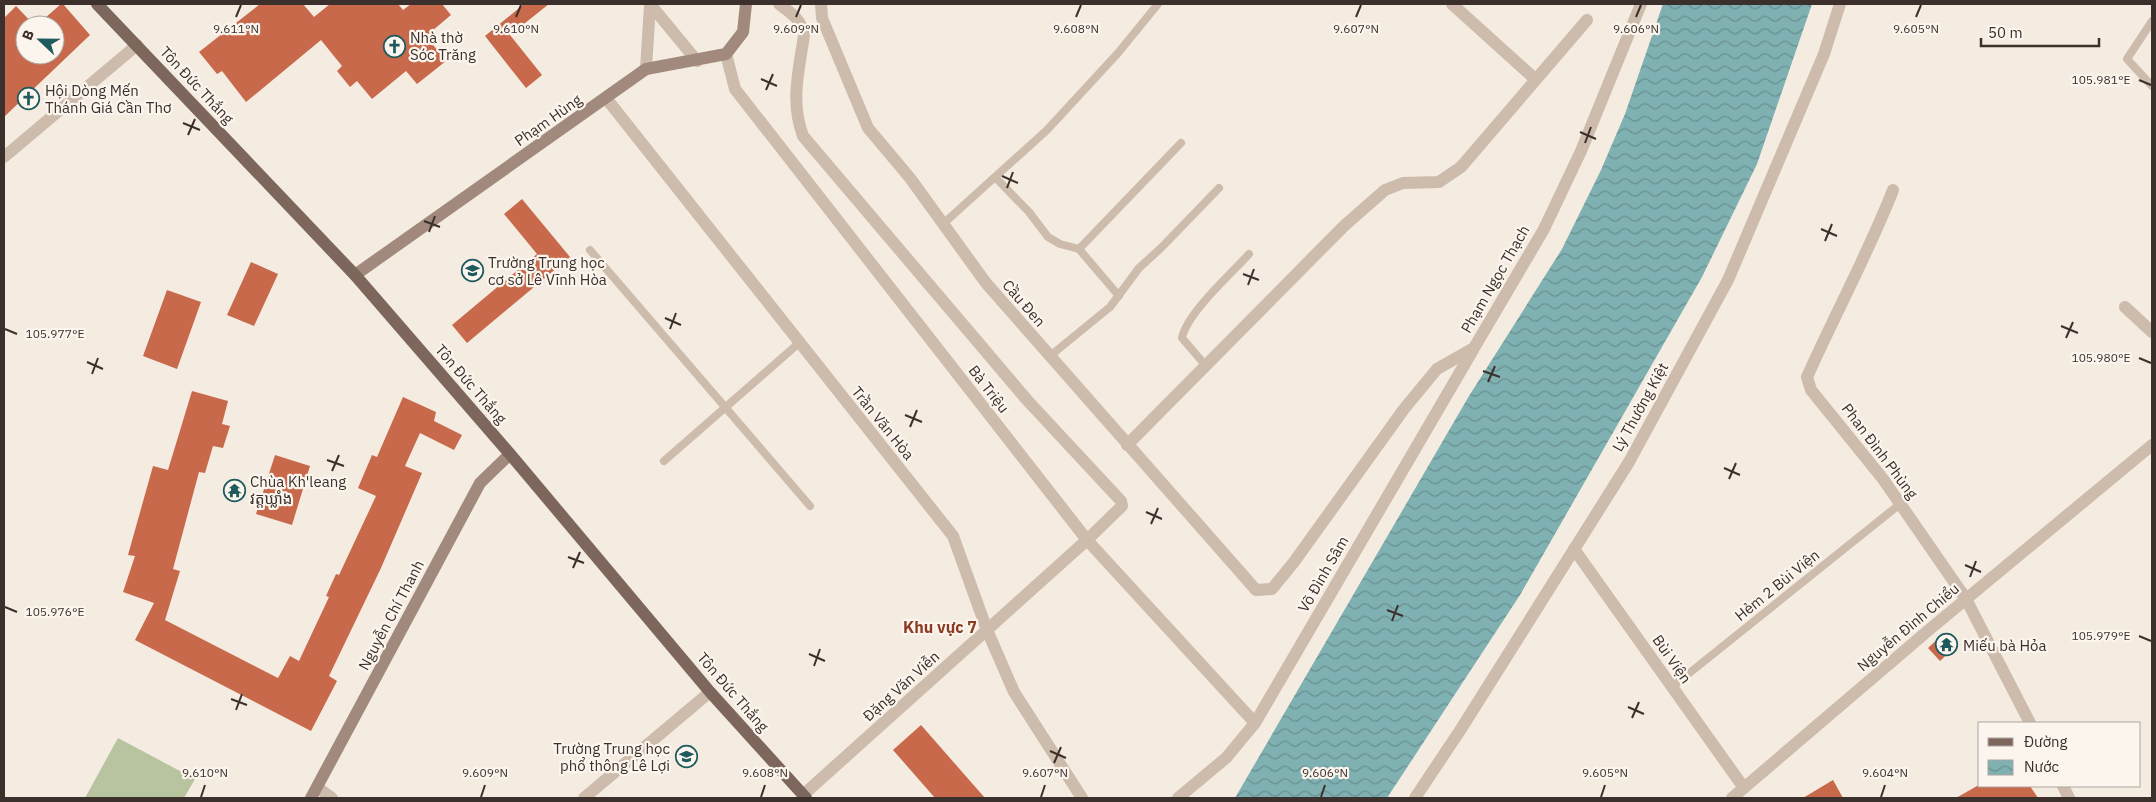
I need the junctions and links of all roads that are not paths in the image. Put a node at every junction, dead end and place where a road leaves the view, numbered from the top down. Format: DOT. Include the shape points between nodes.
graph roads {
  1 [pos="97,4"];
  2 [pos="650,4"];
  3 [pos="746,4"];
  4 [pos="779,4"];
  5 [pos="821,4"];
  6 [pos="1158,4"];
  7 [pos="1452,4"];
  8 [pos="1641,4"];
  9 [pos="1840,4"];
  10 [pos="1587,20"];
  11 [pos="2152,21"];
  12 [pos="138,46"];
  13 [pos="726,54"];
  14 [pos="697,61"];
  15 [pos="646,69"];
  16 [pos="1535,79"];
  17 [pos="2152,86"];
  18 [pos="606,98"];
  19 [pos="1181,143"];
  20 [pos="4,157"];
  21 [pos="995,177"];
  22 [pos="1219,188"];
  23 [pos="1893,190"];
  24 [pos="943,224"];
  25 [pos="1079,249"];
  26 [pos="590,250"];
  27 [pos="1249,254"];
  28 [pos="355,275"];
  29 [pos="1119,296"];
  30 [pos="2125,306"];
  31 [pos="2152,332"];
  32 [pos="799,343"];
  33 [pos="1474,348"];
  34 [pos="1050,356"];
  35 [pos="1206,366"];
  36 [pos="725,408"];
  37 [pos="1127,445"];
  38 [pos="2152,445"];
  39 [pos="510,454"];
  40 [pos="664,461"];
  41 [pos="1900,504"];
  42 [pos="810,506"];
  43 [pos="1087,540"];
  44 [pos="1574,549"];
  45 [pos="1256,590"];
  46 [pos="1966,600"];
  47 [pos="987,630"];
  48 [pos="1672,687"];
  49 [pos="710,692"];
  50 [pos="2029,722"];
  51 [pos="1255,724"];
  52 [pos="1744,788"];
  53 [pos="314,793"];
  54 [pos="805,797"];
  55 [pos="332,798"];
  56 [pos="584,798"];
  57 [pos="1082,798"];
  58 [pos="1178,798"];
  59 [pos="1415,798"];
  60 [pos="1732,798"];
  1 -- 12 [label="main road, Tôn Đức Thắng"];
  2 -- 14 [label="street"];
  2 -- 15 [label="street"];
  3 -- 13 [label="main road" via="743,32"];
  4 -- 43 [label="street, Đặng Văn Viễn" via="794,15 804,35 795,99 803,136 1027,400 1121,501 1122,506 1117,512"];
  5 -- 24 [label="street, Cầu Đen" via="822,18 868,128"];
  6 -- 21 [label="lane" via="1048,130"];
  7 -- 16 [label="street"];
  8 -- 33 [label="street, Phạm Ngọc Thạch" via="1581,151 1548,220"];
  9 -- 44 [label="street, Lý Thường Kiệt" via="1824,54 1728,280 1629,462"];
  10 -- 16 [label="street"];
  11 -- 17 [label="lane" via="2127,59"];
  12 -- 20 [label="street"];
  12 -- 28 [label="main road, Tôn Đức Thắng"];
  13 -- 14 [label="main road, Phạm Hùng"];
  13 -- 43 [label="street, Bà Triệu" via="735,89"];
  14 -- 15 [label="main road, Phạm Hùng"];
  15 -- 18 [label="main road, Phạm Hùng"];
  16 -- 35 [label="street" via="1461,167 1439,182 1403,182 1385,190 1344,226"];
  18 -- 28 [label="main road, Phạm Hùng"];
  18 -- 32 [label="street, Trần Văn Hòa"];
  19 -- 25 [label="lane"];
  21 -- 24 [label="lane"];
  21 -- 25 [label="lane" via="1048,237"];
  22 -- 29 [label="lane" via="1139,268"];
  23 -- 41 [label="street, Phan Đình Phùng" via="1861,266 1807,377 1811,390"];
  24 -- 34 [label="street, Cầu Đen" via="986,283"];
  25 -- 29 [label="lane"];
  26 -- 36 [label="lane"];
  27 -- 35 [label="lane" via="1190,319 1183,333 1182,338"];
  28 -- 39 [label="main road, Tôn Đức Thắng"];
  29 -- 34 [label="lane" via="1110,308"];
  30 -- 31 [label="street"];
  32 -- 36 [label="lane"];
  32 -- 47 [label="street, Trần Văn Hòa" via="953,536"];
  33 -- 45 [label="street, Phạm Ngọc Thạch" via="1437,370 1404,409 1272,589"];
  33 -- 51 [label="street, Võ Đình Sâm"];
  34 -- 37 [label="street, Cầu Đen"];
  35 -- 37 [label="street"];
  36 -- 40 [label="lane"];
  36 -- 42 [label="lane"];
  37 -- 45 [label="street, Cầu Đen"];
  38 -- 46 [label="street, Nguyễn Đình Chiểu"];
  39 -- 49 [label="main road, Tôn Đức Thắng"];
  39 -- 53 [label="main road, Nguyễn Chí Thanh" via="480,483"];
  41 -- 46 [label="street, Phan Đình Phùng"];
  41 -- 48 [label="lane, Hẻm 2 Bùi Viện"];
  43 -- 47 [label="street, Đặng Văn Viễn"];
  43 -- 51 [label="street, Bà Triệu"];
  44 -- 48 [label="street, Bùi Viện"];
  44 -- 59 [label="street, Lý Thường Kiệt"];
  46 -- 50 [label="street, Phan Đình Phùng"];
  46 -- 52 [label="street, Nguyễn Đình Chiểu"];
  47 -- 54 [label="street, Đặng Văn Viễn"];
  47 -- 57 [label="street, Trần Văn Hòa" via="1014,692"];
  48 -- 52 [label="street, Bùi Viện"];
  49 -- 54 [label="main road, Tôn Đức Thắng"];
  49 -- 56 [label="street"];
  51 -- 58 [label="street, Võ Đình Sâm" via="1226,758"];
  52 -- 60 [label="street, Nguyễn Đình Chiểu"];
  53 -- 55 [label="street"];
}
